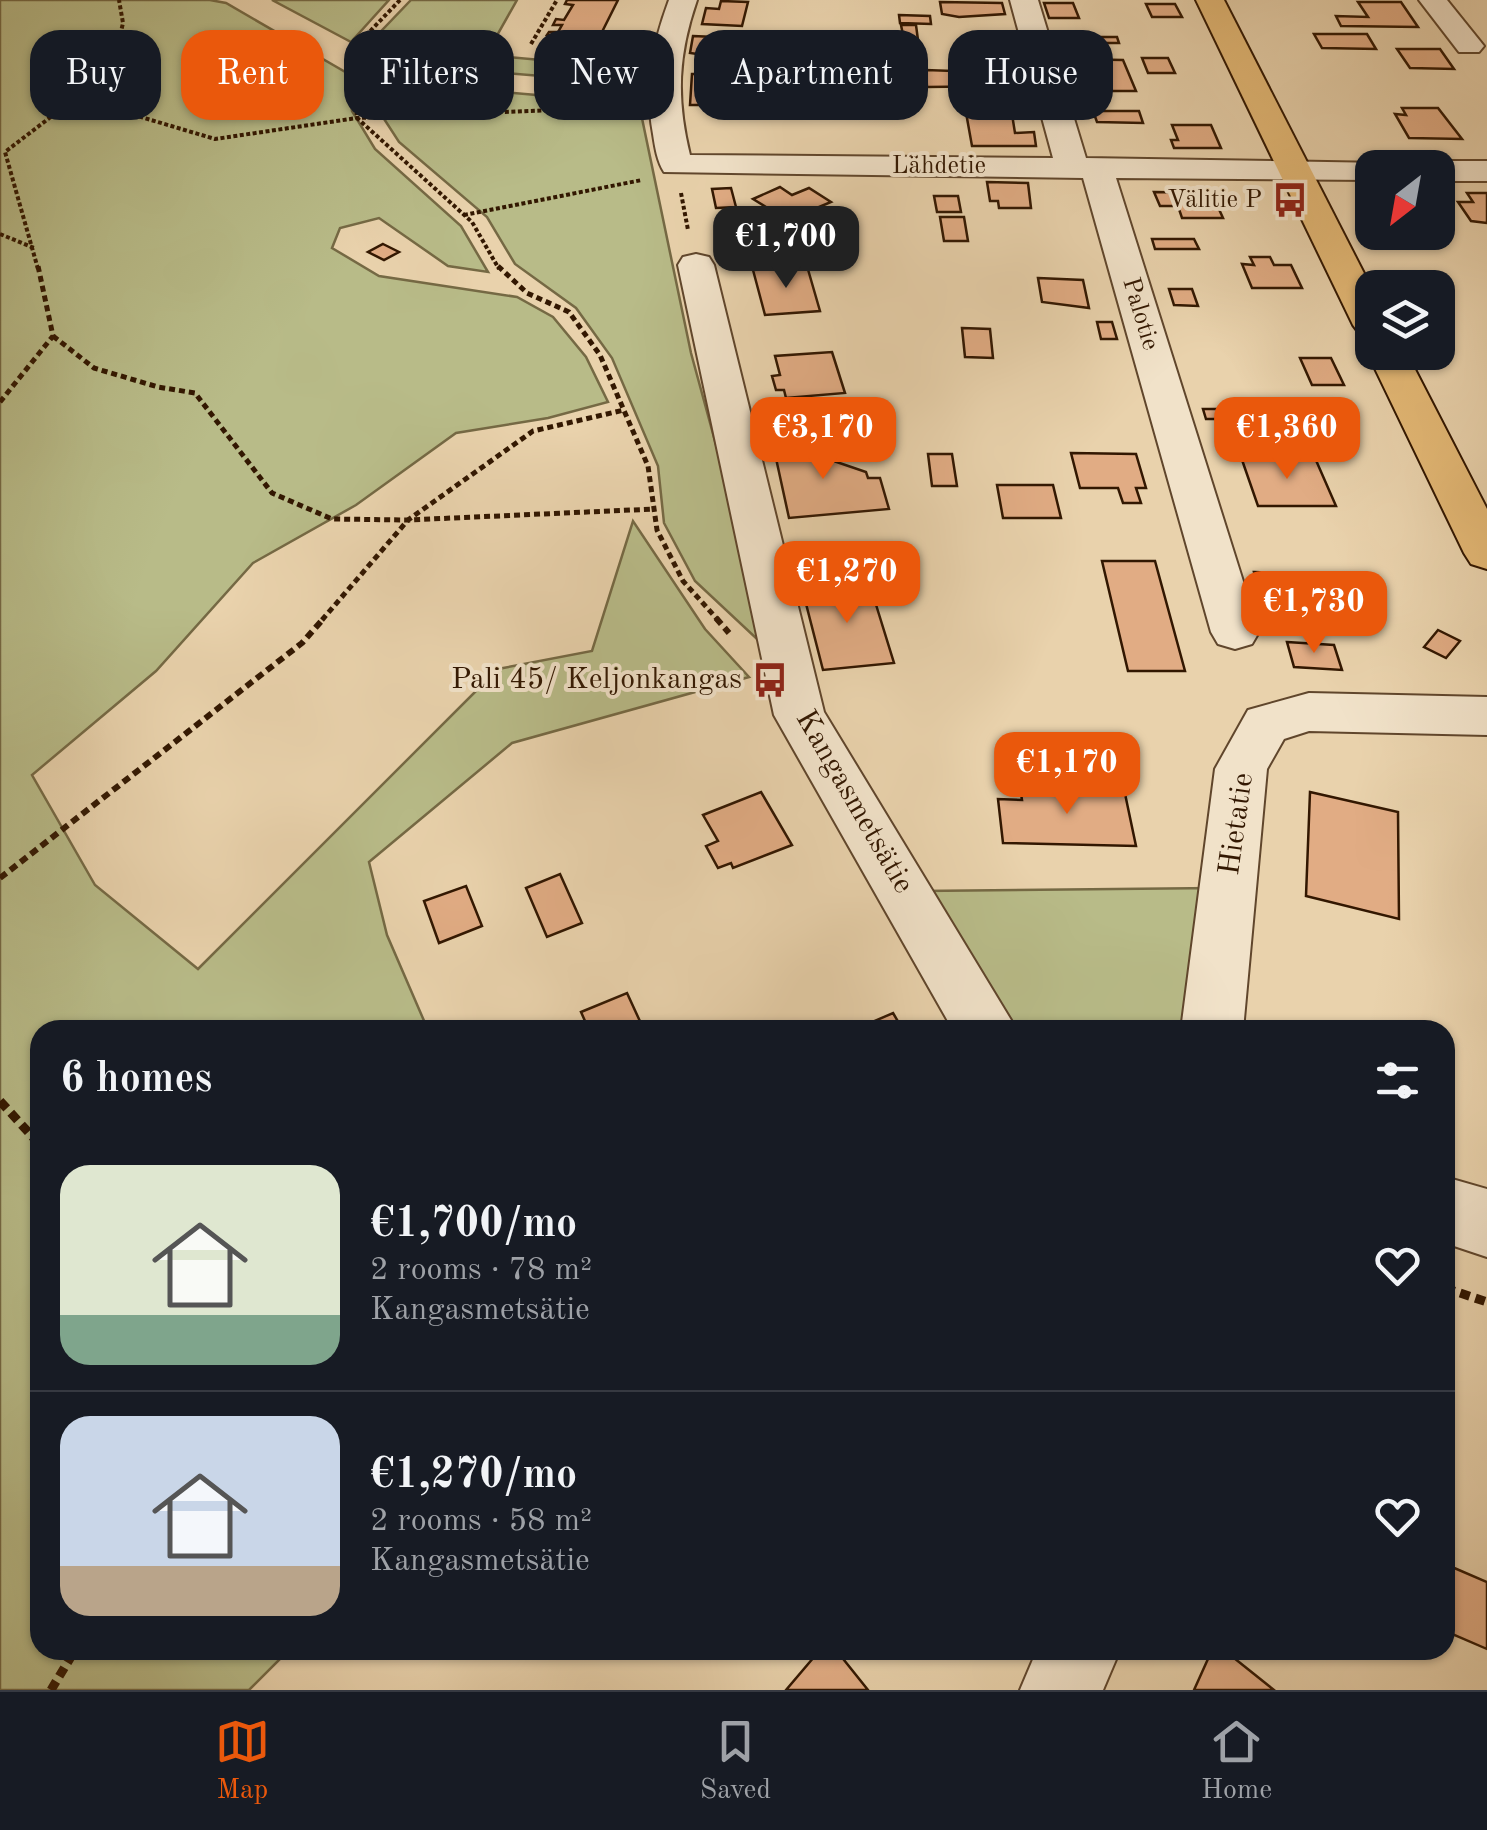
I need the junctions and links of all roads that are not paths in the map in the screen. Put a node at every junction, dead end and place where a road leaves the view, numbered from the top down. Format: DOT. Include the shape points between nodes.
graph roads {
  1 [pos="683,0"];
  2 [pos="1024,0"];
  3 [pos="1210,0"];
  4 [pos="1434,0"];
  5 [pos="1469,46"];
  6 [pos="1084,167"];
  7 [pos="1294,170"];
  8 [pos="1355,170"];
  9 [pos="1455,171"];
  10 [pos="1487,171"];
  11 [pos="696,265"];
  12 [pos="1355,291"];
  13 [pos="1395,370"];
  14 [pos="1487,553"];
  15 [pos="1235,632"];
  16 [pos="1487,716"];
  17 [pos="980,1020"];
  18 [pos="1213,1020"];
  19 [pos="1455,1213"];
  20 [pos="1487,1224"];
  21 [pos="1075,1660"];
  22 [pos="1061,1690"];
  1 -- 6 [label="street, Lähdetie" via="663,54 661,105 676,169"];
  2 -- 6 [label="street, Palotie"];
  3 -- 7 [label="main road"];
  4 -- 5 [label="street"];
  6 -- 7 [label="street, Lähdetie"];
  6 -- 15 [label="street, Palotie"];
  7 -- 8 [label="street, Lähdetie"];
  7 -- 12 [label="main road"];
  9 -- 10 [label="street"];
  11 -- 17 [label="street, Kangasmetsätie" via="799,714"];
  13 -- 14 [label="main road"];
  16 -- 18 [label="street, Hietatie" via="1309,712 1266,724 1241,769"];
  19 -- 20 [label="street"];
  21 -- 22 [label="street"];
}
